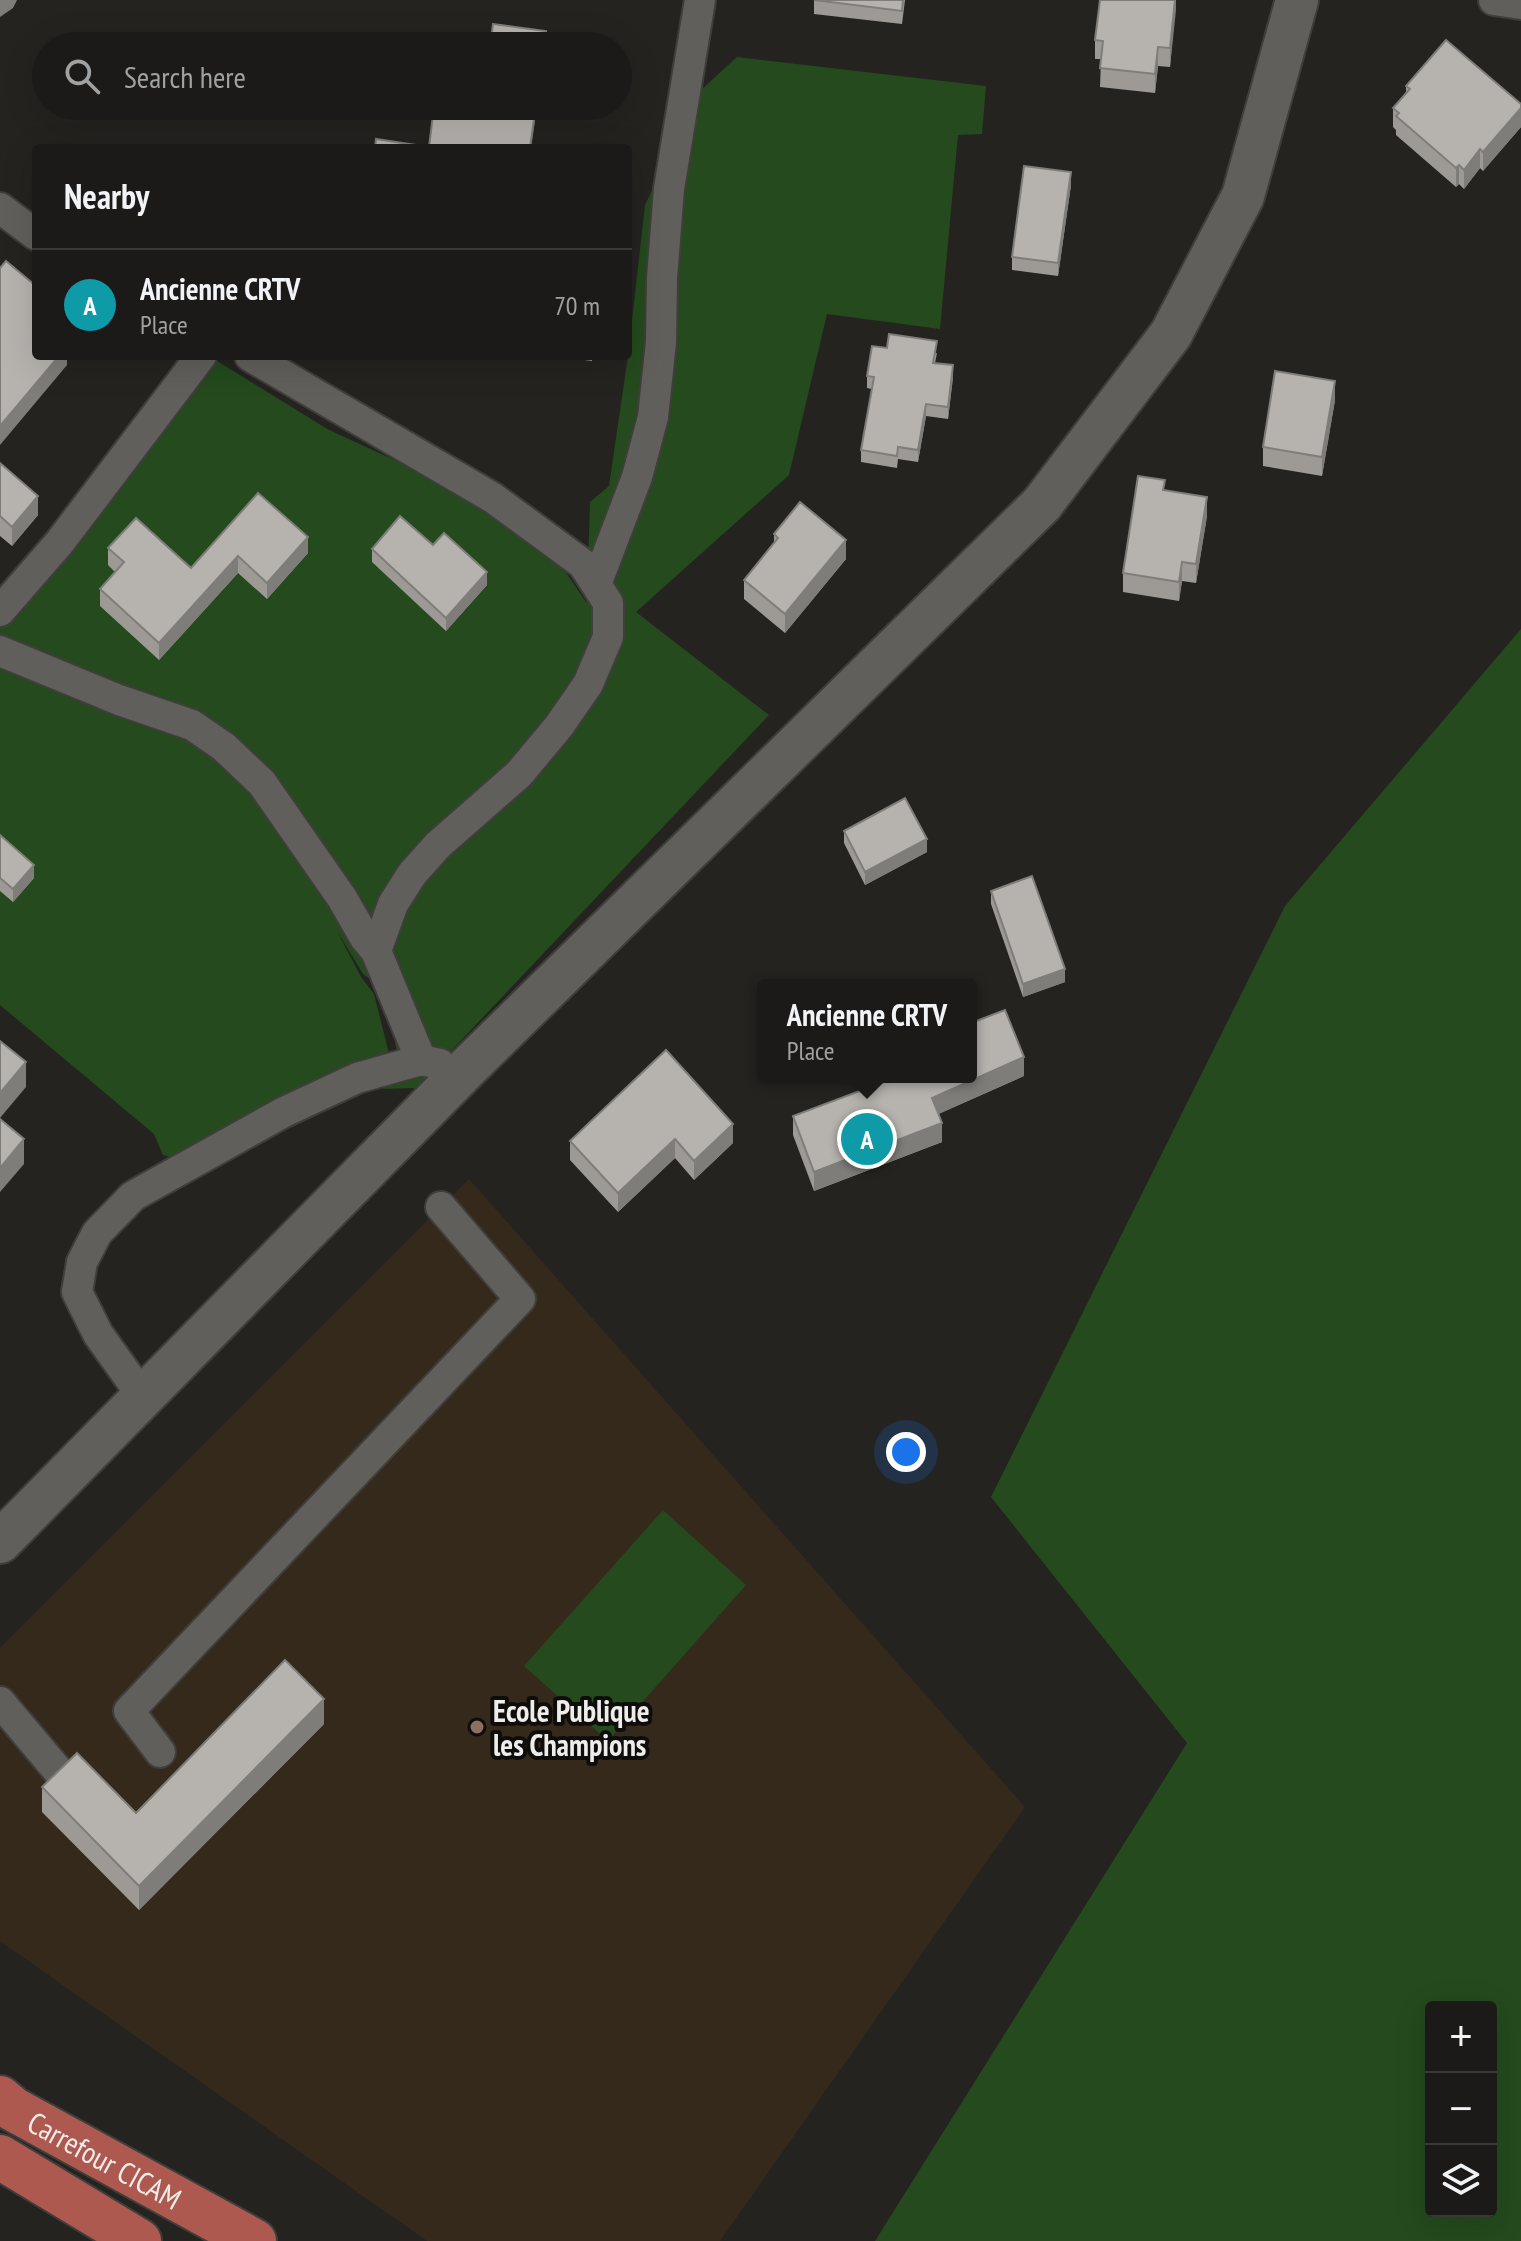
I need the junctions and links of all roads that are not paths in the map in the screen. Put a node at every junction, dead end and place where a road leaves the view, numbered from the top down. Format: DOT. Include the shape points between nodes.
graph roads {
  1 [pos="700,0"];
  2 [pos="1297,0"];
  3 [pos="1494,0"];
  4 [pos="1521,4"];
  5 [pos="0,208"];
  6 [pos="32,232"];
  7 [pos="198,360"];
  8 [pos="257,360"];
  9 [pos="597,582"];
  10 [pos="0,611"];
  11 [pos="0,651"];
  12 [pos="376,951"];
  13 [pos="421,1060"];
  14 [pos="464,1071"];
  15 [pos="441,1207"];
  16 [pos="143,1397"];
  17 [pos="0,1542"];
  18 [pos="0,1702"];
  19 [pos="160,1752"];
  20 [pos="59,1772"];
  21 [pos="0,2098"];
  22 [pos="0,2157"];
  23 [pos="139,2241"];
  24 [pos="254,2241"];
  1 -- 9 [label="street" via="669,189 653,417 637,477"];
  2 -- 14 [label="street" via="1243,196 1171,334 1042,504"];
  3 -- 4 [label="street"];
  5 -- 6 [label="street"];
  7 -- 10 [label="street" via="60,542"];
  8 -- 9 [label="street" via="493,498 583,564"];
  9 -- 12 [label="street" via="608,603 608,637 588,684 519,774 412,874 393,904"];
  11 -- 12 [label="street" via="192,725 224,747 262,783"];
  12 -- 13 [label="street"];
  13 -- 14 [label="street"];
  13 -- 16 [label="street" via="357,1078 284,1112 133,1196 97,1233 82,1262 77,1292 98,1334"];
  14 -- 16 [label="street"];
  15 -- 19 [label="street" via="520,1299 129,1711"];
  16 -- 17 [label="street"];
  18 -- 20 [label="street"];
  21 -- 24 [label="main road, Carrefour CICAM"];
  22 -- 23 [label="main road"];
}
